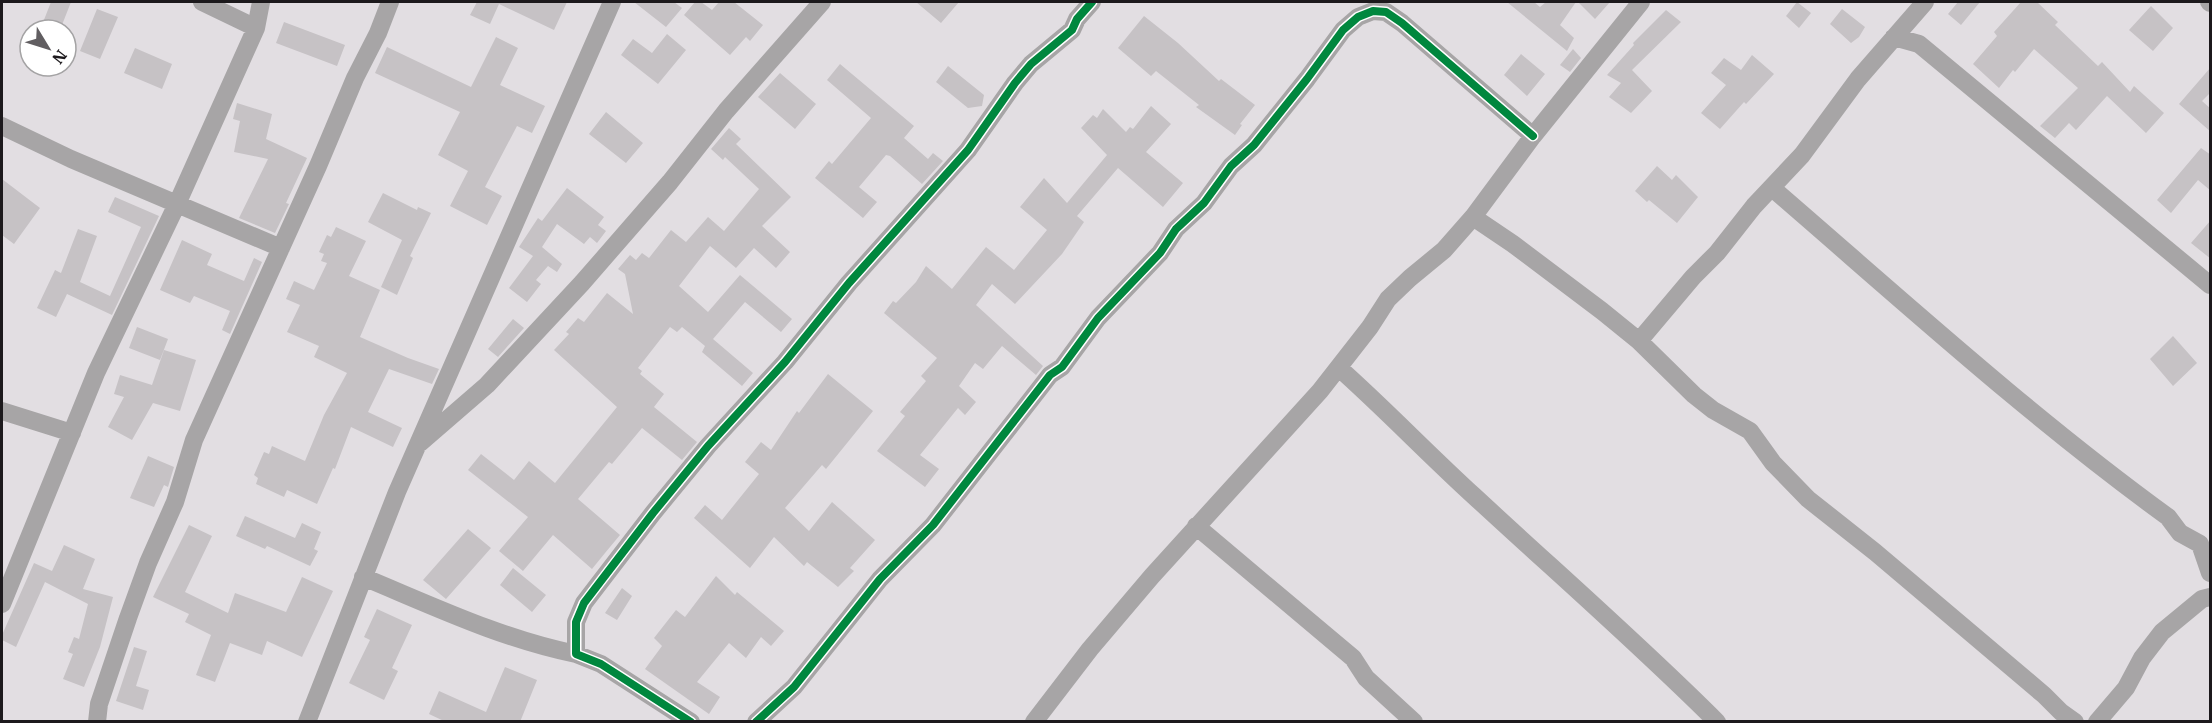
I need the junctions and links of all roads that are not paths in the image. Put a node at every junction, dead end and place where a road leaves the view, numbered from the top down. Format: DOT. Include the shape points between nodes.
graph roads {
  1 [pos="202,2"];
  2 [pos="261,2"];
  3 [pos="390,2"];
  4 [pos="612,2"];
  5 [pos="822,2"];
  6 [pos="1092,2"];
  7 [pos="1641,2"];
  8 [pos="1926,2"];
  9 [pos="1381,7"];
  10 [pos="256,28"];
  11 [pos="1894,37"];
  12 [pos="2,126"];
  13 [pos="1533,136"];
  14 [pos="1772,188"];
  15 [pos="177,204"];
  16 [pos="1473,217"];
  17 [pos="281,248"];
  18 [pos="2211,285"];
  19 [pos="1640,341"];
  20 [pos="1339,368"];
  21 [pos="2,411"];
  22 [pos="72,433"];
  23 [pos="417,446"];
  24 [pos="1196,526"];
  25 [pos="2211,573"];
  26 [pos="363,577"];
  27 [pos="2211,597"];
  28 [pos="2,604"];
  29 [pos="576,654"];
  30 [pos="97,722"];
  31 [pos="307,722"];
  32 [pos="691,722"];
  33 [pos="756,722"];
  34 [pos="1034,722"];
  35 [pos="1414,722"];
  36 [pos="1717,722"];
  37 [pos="2075,722"];
  38 [pos="2097,722"];
  1 -- 10 [label="street"];
  2 -- 10 [label="street"];
  3 -- 17 [label="street"];
  4 -- 23 [label="street"];
  5 -- 23 [label="street" via="534,335 480,392"];
  6 -- 29 [label="street" via="1072,30 1015,83 968,150 653,513 584,603 576,622"];
  7 -- 13 [label="street"];
  8 -- 11 [label="street"];
  9 -- 13 [label="street"];
  9 -- 33 [label="street" via="1358,17 1343,30 1254,145 1231,166 1204,203 1098,318 1062,367 1050,375 933,525 880,579 794,687"];
  10 -- 15 [label="street"];
  11 -- 14 [label="street"];
  11 -- 18 [label="street" via="1919,44"];
  12 -- 15 [label="street"];
  13 -- 16 [label="street"];
  14 -- 19 [label="street"];
  14 -- 25 [label="street" via="1930,326 2168,517 2180,533 2200,544"];
  15 -- 17 [label="street"];
  15 -- 22 [label="street" via="96,373"];
  16 -- 19 [label="street"];
  16 -- 20 [label="street" via="1444,250 1388,299"];
  17 -- 30 [label="street" via="195,440 175,502 128,618 99,704"];
  19 -- 37 [label="street" via="1694,395 1750,431 1808,500 1890,564"];
  20 -- 24 [label="street"];
  20 -- 36 [label="street"];
  21 -- 22 [label="street"];
  22 -- 28 [label="street"];
  23 -- 26 [label="street"];
  24 -- 34 [label="street" via="1090,649"];
  24 -- 35 [label="street" via="1353,658 1366,678"];
  26 -- 29 [label="street" via="481,626 545,648"];
  26 -- 31 [label="street"];
  27 -- 38 [label="street" via="2202,599 2162,632 2126,688"];
  29 -- 32 [label="street" via="601,664"];
}
